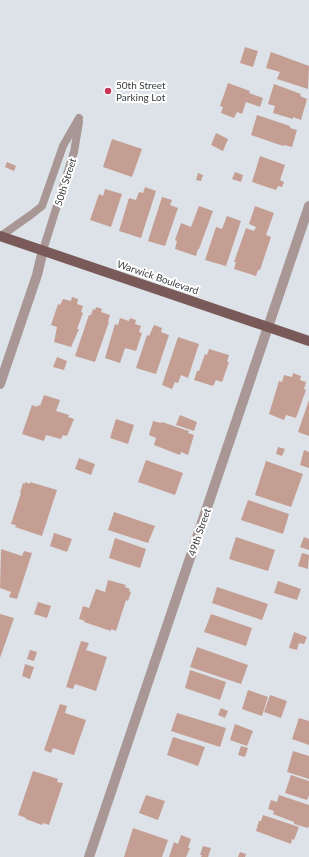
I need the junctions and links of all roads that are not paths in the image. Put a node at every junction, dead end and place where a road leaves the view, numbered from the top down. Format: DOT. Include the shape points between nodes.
graph roads {
  1 [pos="309,206"];
  2 [pos="0,236"];
  3 [pos="43,250"];
  4 [pos="268,327"];
  5 [pos="309,341"];
  6 [pos="0,384"];
  7 [pos="89,857"];
  1 -- 4 [label="street, 49th Street"];
  2 -- 3 [label="main road, Warwick Boulevard"];
  2 -- 3 [label="lane, 50th Street" via="42,206 63,146 79,118 74,152"];
  3 -- 4 [label="main road, Warwick Boulevard"];
  3 -- 6 [label="street, 50th Street"];
  4 -- 5 [label="main road, Warwick Boulevard"];
  4 -- 7 [label="street, 49th Street"];
}
